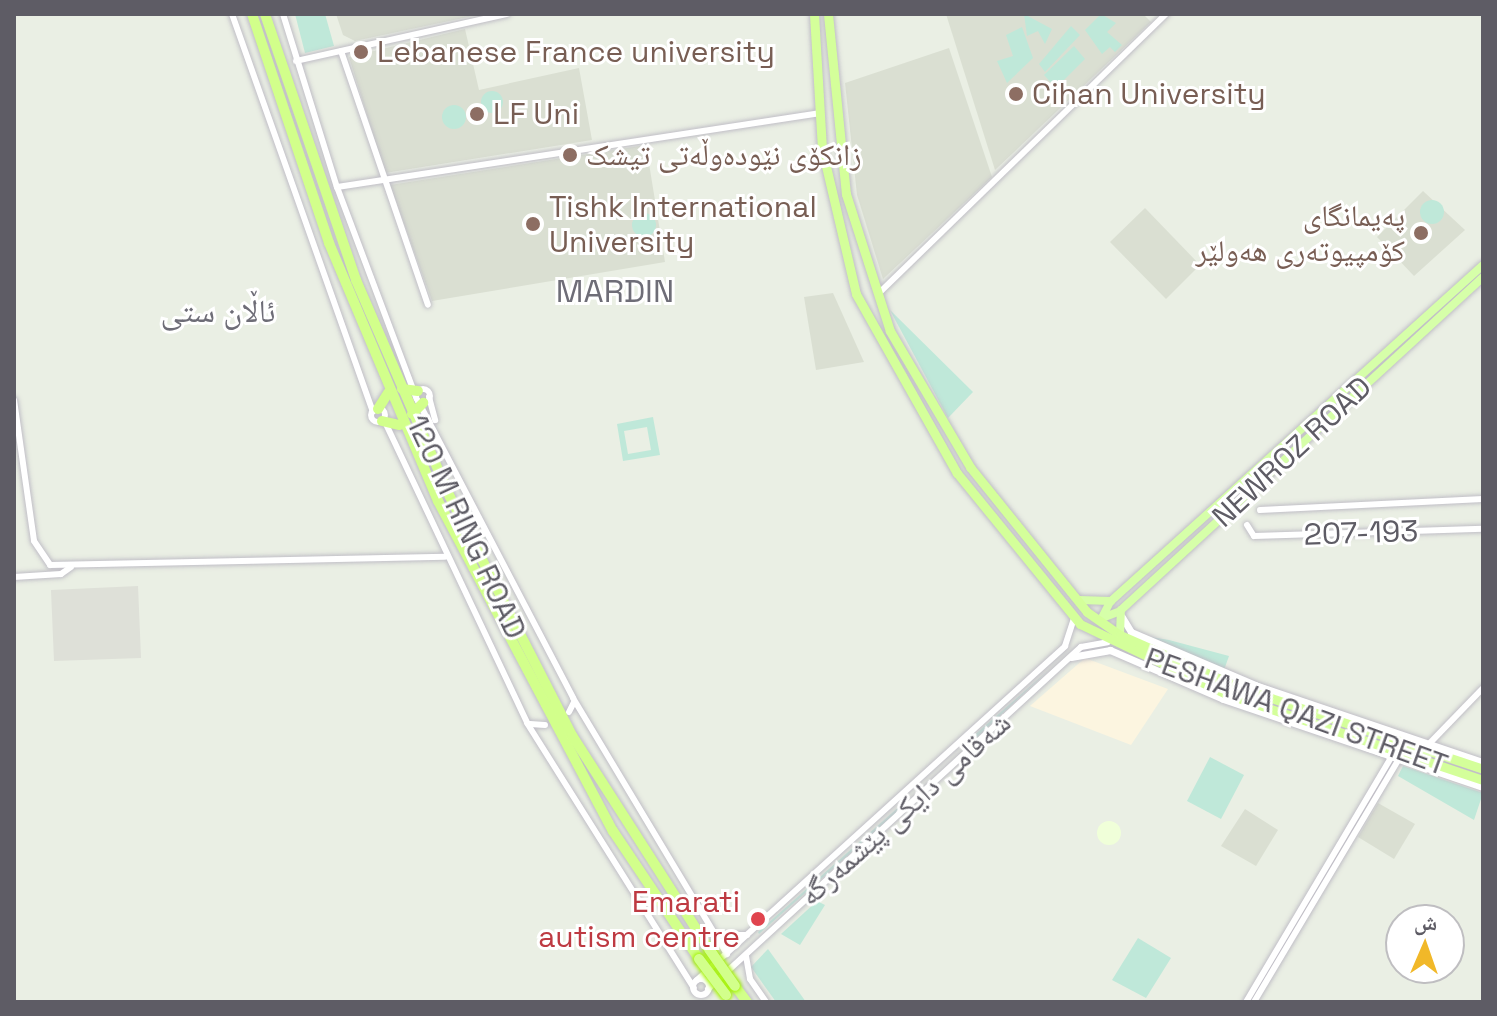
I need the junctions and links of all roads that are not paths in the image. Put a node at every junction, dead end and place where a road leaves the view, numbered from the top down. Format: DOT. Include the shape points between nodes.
graph roads {
  1 [pos="232,14"];
  2 [pos="252,14"];
  3 [pos="265,14"];
  4 [pos="283,14"];
  5 [pos="507,14"];
  6 [pos="814,14"];
  7 [pos="828,14"];
  8 [pos="1166,14"];
  9 [pos="342,50"];
  10 [pos="296,61"];
  11 [pos="819,113"];
  12 [pos="842,173"];
  13 [pos="826,174"];
  14 [pos="382,179"];
  15 [pos="337,187"];
  16 [pos="846,194"];
  17 [pos="830,201"];
  18 [pos="1483,265"];
  19 [pos="1483,277"];
  20 [pos="876,297"];
  21 [pos="428,305"];
  22 [pos="1388,358"];
  23 [pos="409,365"];
  24 [pos="402,389"];
  25 [pos="389,391"];
  26 [pos="421,397"];
  27 [pos="14,400"];
  28 [pos="412,414"];
  29 [pos="380,415"];
  30 [pos="1331,417"];
  31 [pos="1328,429"];
  32 [pos="438,432"];
  33 [pos="408,435"];
  34 [pos="956,444"];
  35 [pos="943,452"];
  36 [pos="969,464"];
  37 [pos="957,473"];
  38 [pos="1483,499"];
  39 [pos="1260,510"];
  40 [pos="1247,525"];
  41 [pos="1483,529"];
  42 [pos="445,557"];
  43 [pos="71,567"];
  44 [pos="14,577"];
  45 [pos="1075,596"];
  46 [pos="1111,601"];
  47 [pos="1121,610"];
  48 [pos="1073,616"];
  49 [pos="1120,635"];
  50 [pos="1069,641"];
  51 [pos="1108,642"];
  52 [pos="1079,649"];
  53 [pos="1119,650"];
  54 [pos="1071,657"];
  55 [pos="1048,661"];
  56 [pos="1204,668"];
  57 [pos="1057,670"];
  58 [pos="1483,688"];
  59 [pos="573,698"];
  60 [pos="569,712"];
  61 [pos="527,723"];
  62 [pos="545,725"];
  63 [pos="1429,744"];
  64 [pos="1397,748"];
  65 [pos="1464,762"];
  66 [pos="1483,762"];
  67 [pos="936,763"];
  68 [pos="947,772"];
  69 [pos="1461,773"];
  70 [pos="1483,777"];
  71 [pos="916,782"];
  72 [pos="927,791"];
  73 [pos="717,932"];
  74 [pos="750,933"];
  75 [pos="762,940"];
  76 [pos="1282,948"];
  77 [pos="747,953"];
  78 [pos="727,954"];
  79 [pos="727,972"];
  80 [pos="750,979"];
  81 [pos="694,985"];
  82 [pos="707,990"];
  83 [pos="728,998"];
  84 [pos="705,1002"];
  85 [pos="747,1002"];
  86 [pos="766,1002"];
  87 [pos="1246,1002"];
  88 [pos="1254,1002"];
  1 -- 29 [label="street"];
  2 -- 25 [label="highway, 120 M RING ROAD" via="320,219"];
  3 -- 24 [label="highway, 120 M RING ROAD" via="332,215"];
  4 -- 10 [label="street"];
  5 -- 9 [label="street"];
  6 -- 11 [label="highway, PESHAWA QAZI STREET"];
  7 -- 12 [label="highway, PESHAWA QAZI STREET"];
  8 -- 20 [label="street"];
  9 -- 10 [label="street"];
  9 -- 14 [label="street"];
  10 -- 15 [label="street"];
  11 -- 13 [label="highway, PESHAWA QAZI STREET"];
  11 -- 14 [label="street"];
  12 -- 13 [label="highway" via="834,182"];
  12 -- 16 [label="highway, PESHAWA QAZI STREET"];
  13 -- 17 [label="highway, PESHAWA QAZI STREET"];
  14 -- 15 [label="street"];
  14 -- 21 [label="street"];
  15 -- 23 [label="street"];
  16 -- 17 [label="highway" via="835,190"];
  16 -- 20 [label="highway, PESHAWA QAZI STREET"];
  17 -- 35 [label="highway, PESHAWA QAZI STREET" via="856,294"];
  18 -- 22 [label="main road, NEWROZ ROAD"];
  19 -- 22 [label="main road, NEWROZ ROAD" via="1462,301"];
  20 -- 34 [label="highway, PESHAWA QAZI STREET"];
  22 -- 30 [label="main road, NEWROZ ROAD"];
  22 -- 46 [label="main road, NEWROZ ROAD" via="1318,412"];
  23 -- 26 [label="street"];
  23 -- 26 [label="street"];
  24 -- 26 [label="highway"];
  24 -- 28 [label="highway, 120 M RING ROAD"];
  25 -- 29 [label="highway"];
  25 -- 33 [label="highway, 120 M RING ROAD"];
  26 -- 28 [label="highway"];
  26 -- 32 [label="street"];
  26 -- 32 [label="street"];
  27 -- 43 [label="street" via="36,550 44,563"];
  28 -- 85 [label="highway, 120 M RING ROAD, bridge" via="573,737"];
  29 -- 33 [label="highway" via="396,419"];
  29 -- 42 [label="street"];
  30 -- 31 [label="main road"];
  30 -- 47 [label="main road, NEWROZ ROAD"];
  32 -- 59 [label="street"];
  33 -- 83 [label="highway, 120 M RING ROAD, bridge" via="516,660 613,831"];
  34 -- 35 [label="highway" via="955,455"];
  34 -- 36 [label="highway, PESHAWA QAZI STREET"];
  35 -- 37 [label="highway, PESHAWA QAZI STREET"];
  36 -- 37 [label="highway" via="959,462"];
  36 -- 45 [label="highway, PESHAWA QAZI STREET"];
  37 -- 48 [label="highway, PESHAWA QAZI STREET"];
  38 -- 39 [label="street"];
  40 -- 41 [label="street, 207-193" via="1254,536"];
  42 -- 43 [label="street"];
  42 -- 61 [label="street"];
  43 -- 44 [label="street" via="61,574"];
  45 -- 46 [label="main road" via="1095,605"];
  45 -- 49 [label="highway, PESHAWA QAZI STREET"];
  46 -- 47 [label="main road" via="1103,618"];
  47 -- 49 [label="main road"];
  47 -- 56 [label="main road" via="1131,632"];
  48 -- 50 [label="street"];
  48 -- 51 [label="highway, PESHAWA QAZI STREET"];
  49 -- 56 [label="highway, PESHAWA QAZI STREET"];
  50 -- 52 [label="street" via="1078,641"];
  50 -- 55 [label="street, شەقامی دایکی پێشمەرگە"];
  51 -- 52 [label="street"];
  51 -- 53 [label="highway, PESHAWA QAZI STREET"];
  52 -- 54 [label="street, شەقامی دایکی پێشمەرگە"];
  53 -- 54 [label="main road" via="1097,648"];
  53 -- 64 [label="highway, PESHAWA QAZI STREET" via="1294,721"];
  54 -- 57 [label="street, شەقامی دایکی پێشمەرگە"];
  55 -- 57 [label="street"];
  55 -- 67 [label="street, شەقامی دایکی پێشمەرگە"];
  56 -- 64 [label="highway, PESHAWA QAZI STREET"];
  57 -- 68 [label="street, شەقامی دایکی پێشمەرگە"];
  58 -- 63 [label="street"];
  59 -- 60 [label="street"];
  59 -- 73 [label="street"];
  61 -- 62 [label="street"];
  61 -- 81 [label="street"];
  63 -- 64 [label="main road"];
  63 -- 66 [label="main road"];
  64 -- 65 [label="highway, PESHAWA QAZI STREET"];
  64 -- 69 [label="highway, PESHAWA QAZI STREET"];
  64 -- 70 [label="main road"];
  64 -- 76 [label="street"];
  65 -- 69 [label="highway"];
  65 -- 70 [label="highway, PESHAWA QAZI STREET"];
  67 -- 68 [label="street"];
  67 -- 71 [label="street, شەقامی دایکی پێشمەرگە"];
  68 -- 72 [label="street, شەقامی دایکی پێشمەرگە"];
  69 -- 70 [label="highway, PESHAWA QAZI STREET"];
  71 -- 72 [label="street" via="925,782"];
  71 -- 74 [label="street, شەقامی دایکی پێشمەرگە"];
  72 -- 75 [label="street, شەقامی دایکی پێشمەرگە"];
  73 -- 74 [label="street"];
  73 -- 78 [label="street"];
  74 -- 75 [label="street"];
  74 -- 78 [label="street, شەقامی دایکی پێشمەرگە"];
  75 -- 77 [label="street, شەقامی دایکی پێشمەرگە"];
  76 -- 87 [label="street"];
  76 -- 88 [label="street"];
  77 -- 79 [label="street, شەقامی دایکی پێشمەرگە"];
  77 -- 80 [label="street"];
  78 -- 81 [label="street, شەقامی دایکی پێشمەرگە"];
  79 -- 80 [label="street"];
  79 -- 82 [label="street, شەقامی دایکی پێشمەرگە"];
  80 -- 86 [label="street"];
  81 -- 82 [label="street"];
  81 -- 82 [label="street"];
  81 -- 84 [label="street"];
  82 -- 84 [label="street"];
}
